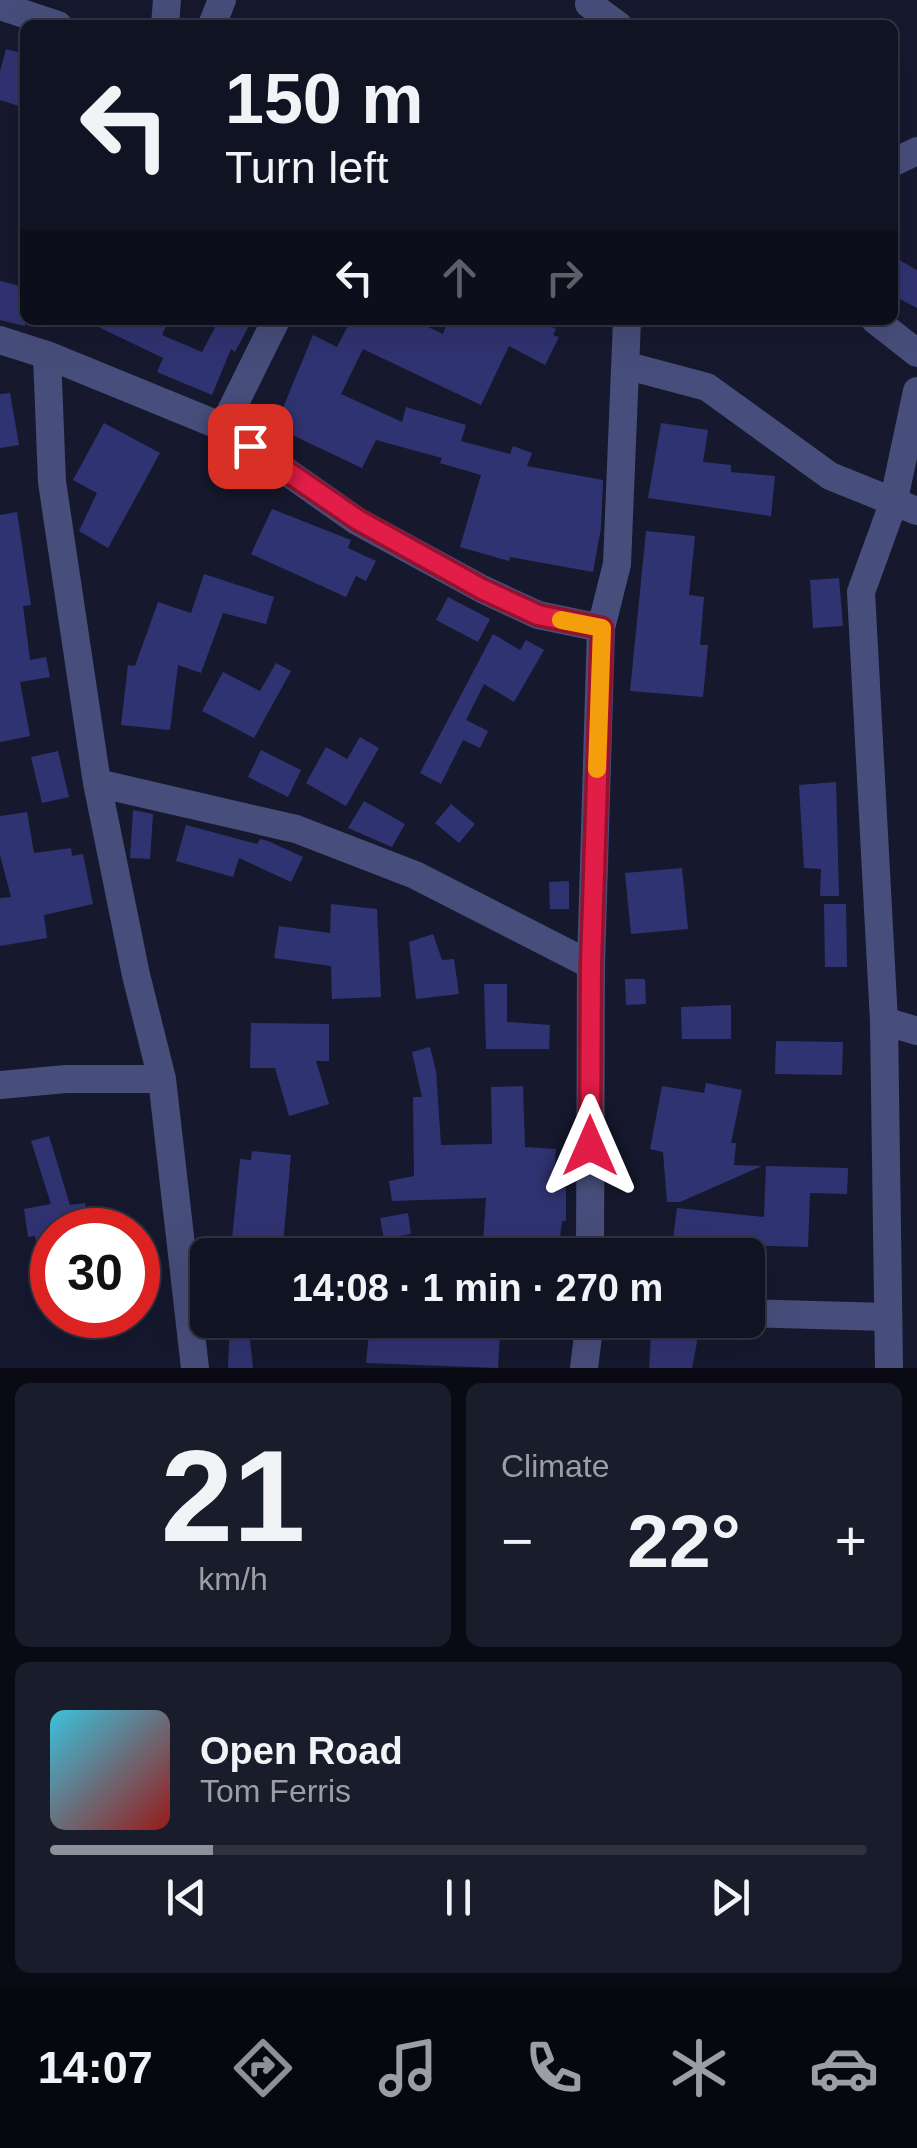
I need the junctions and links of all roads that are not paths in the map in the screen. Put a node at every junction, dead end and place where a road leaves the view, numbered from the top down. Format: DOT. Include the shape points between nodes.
graph roads {
  1 [pos="0,6"];
  2 [pos="43,20"];
  3 [pos="274,325"];
  4 [pos="627,325"];
  5 [pos="881,325"];
  6 [pos="0,340"];
  7 [pos="917,353"];
  8 [pos="48,354"];
  9 [pos="628,366"];
  10 [pos="917,390"];
  11 [pos="224,427"];
  12 [pos="905,507"];
  13 [pos="602,628"];
  14 [pos="96,783"];
  15 [pos="591,965"];
  16 [pos="884,1021"];
  17 [pos="917,1031"];
  18 [pos="162,1080"];
  19 [pos="0,1085"];
  20 [pos="590,1238"];
  21 [pos="190,1253"];
  22 [pos="765,1313"];
  23 [pos="886,1317"];
  24 [pos="196,1338"];
  25 [pos="588,1338"];
  26 [pos="196,1368"];
  27 [pos="584,1368"];
  28 [pos="889,1368"];
  1 -- 2 [label="street"];
  3 -- 11 [label="street"];
  4 -- 9 [label="street"];
  5 -- 7 [label="street"];
  6 -- 8 [label="street"];
  8 -- 11 [label="street"];
  8 -- 14 [label="street" via="52,482"];
  9 -- 12 [label="street" via="707,387 830,476"];
  9 -- 13 [label="street" via="618,564"];
  10 -- 12 [label="street"];
  11 -- 13 [label="street" via="358,520 482,589 538,615"];
  12 -- 16 [label="street" via="861,592"];
  13 -- 15 [label="street"];
  14 -- 15 [label="street" via="296,829 415,874"];
  14 -- 18 [label="street"];
  15 -- 20 [label="street"];
  16 -- 17 [label="street"];
  16 -- 23 [label="street"];
  18 -- 19 [label="street"];
  18 -- 21 [label="street"];
  22 -- 23 [label="street"];
  23 -- 28 [label="street"];
  24 -- 26 [label="street"];
  25 -- 27 [label="street"];
}
